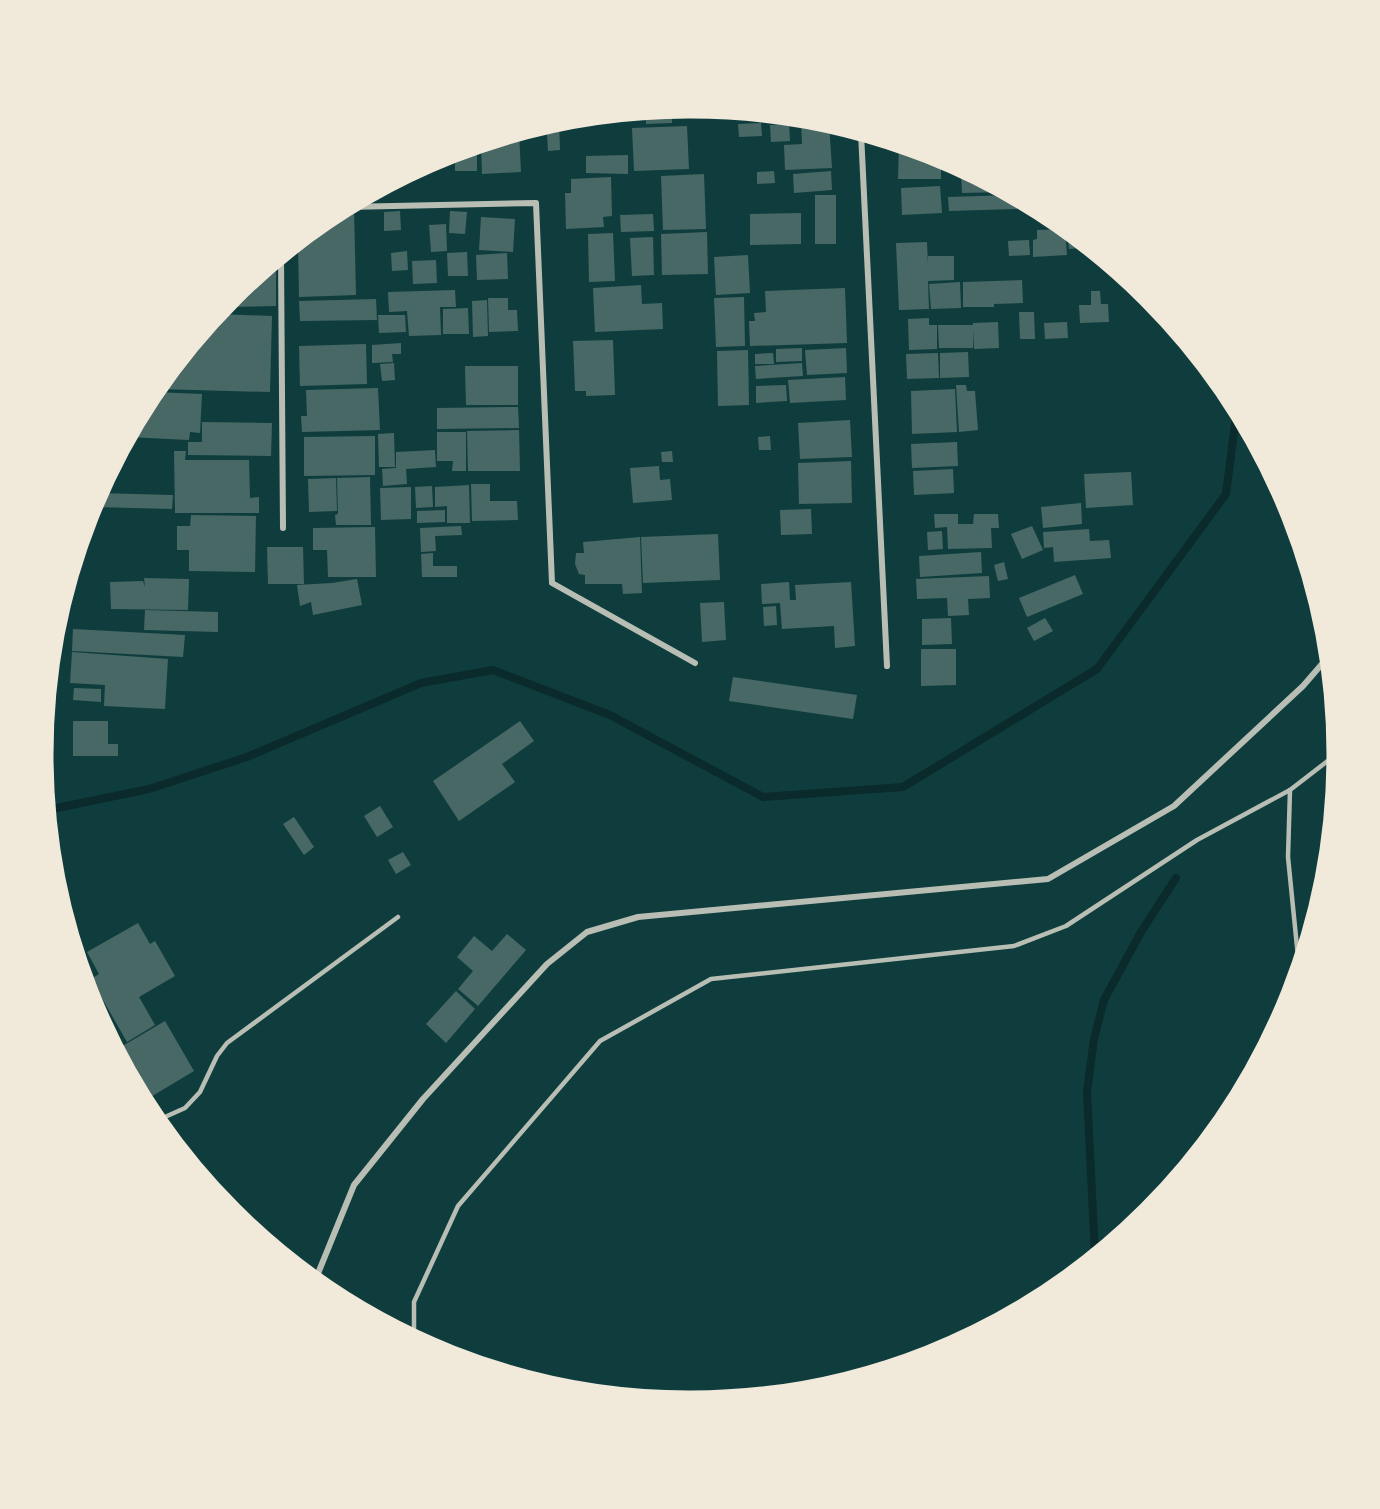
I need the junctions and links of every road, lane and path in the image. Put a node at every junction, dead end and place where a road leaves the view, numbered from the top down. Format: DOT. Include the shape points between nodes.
graph roads {
  1 [pos="861,141"];
  2 [pos="364,207"];
  3 [pos="280,267"];
  4 [pos="283,528"];
  5 [pos="695,663"];
  6 [pos="1321,665"];
  7 [pos="887,666"];
  8 [pos="1328,761"];
  9 [pos="1290,790"];
  10 [pos="398,917"];
  11 [pos="1297,948"];
  12 [pos="165,1117"];
  13 [pos="319,1273"];
  14 [pos="414,1329"];
  1 -- 7 [label="street"];
  2 -- 5 [label="street" via="536,203 552,583"];
  3 -- 4 [label="street"];
  6 -- 13 [label="street" via="1174,806 1048,879 638,917 587,932 547,964 423,1099 354,1185"];
  8 -- 9 [label="lane"];
  9 -- 11 [label="lane" via="1288,856"];
  9 -- 14 [label="lane" via="1197,840 1066,926 1014,946 711,979 600,1041 458,1206 414,1302"];
  10 -- 12 [label="lane" via="227,1043 200,1092 185,1108"];
}
